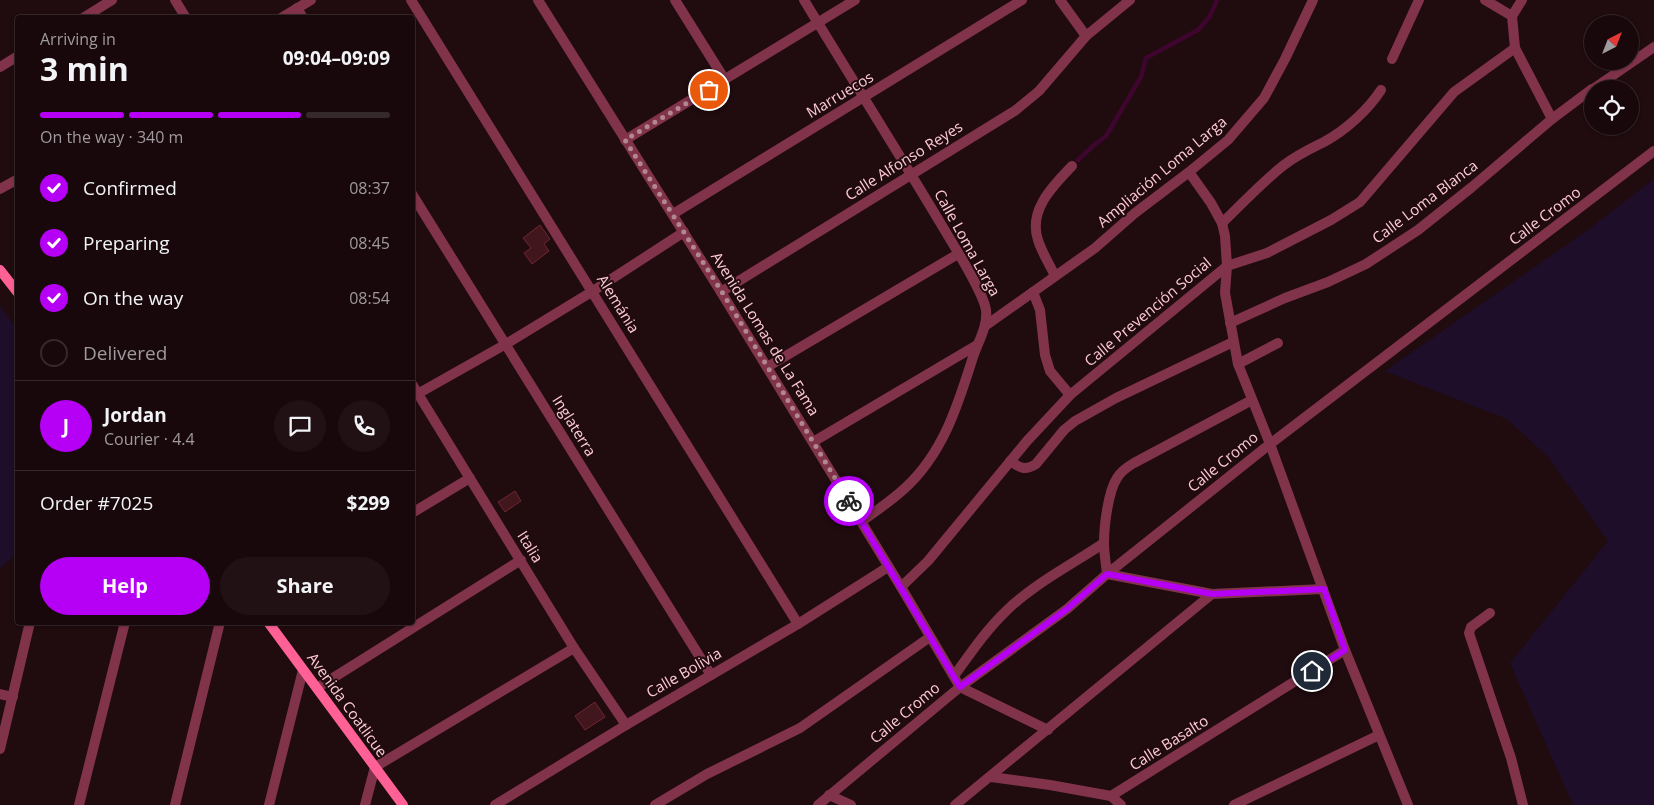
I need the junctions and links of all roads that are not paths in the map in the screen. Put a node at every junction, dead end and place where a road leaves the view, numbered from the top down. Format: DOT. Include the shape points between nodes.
graph roads {
  1 [pos="112,0"];
  2 [pos="175,0"];
  3 [pos="310,0"];
  4 [pos="411,0"];
  5 [pos="538,0"];
  6 [pos="675,0"];
  7 [pos="804,0"];
  8 [pos="854,0"];
  9 [pos="1022,0"];
  10 [pos="1060,0"];
  11 [pos="1130,0"];
  12 [pos="1313,0"];
  13 [pos="1419,0"];
  14 [pos="1485,0"];
  15 [pos="1522,0"];
  16 [pos="297,8"];
  17 [pos="88,15"];
  18 [pos="184,15"];
  19 [pos="286,15"];
  20 [pos="302,15"];
  21 [pos="1512,16"];
  22 [pos="818,24"];
  23 [pos="1086,36"];
  24 [pos="1654,47"];
  25 [pos="1515,48"];
  26 [pos="15,58"];
  27 [pos="1392,59"];
  28 [pos="0,67"];
  29 [pos="725,80"];
  30 [pos="1606,80"];
  31 [pos="1381,90"];
  32 [pos="1584,96"];
  33 [pos="865,98"];
  34 [pos="1552,119"];
  35 [pos="625,140"];
  36 [pos="1654,151"];
  37 [pos="1072,166"];
  38 [pos="1189,172"];
  39 [pos="911,174"];
  40 [pos="15,181"];
  41 [pos="0,189"];
  42 [pos="415,199"];
  43 [pos="673,214"];
  44 [pos="1222,223"];
  45 [pos="684,232"];
  46 [pos="958,254"];
  47 [pos="1227,266"];
  48 [pos="0,270"];
  49 [pos="1055,276"];
  50 [pos="15,289"];
  51 [pos="593,291"];
  52 [pos="722,292"];
  53 [pos="1033,292"];
  54 [pos="1230,323"];
  55 [pos="984,326"];
  56 [pos="1233,342"];
  57 [pos="506,344"];
  58 [pos="1278,344"];
  59 [pos="976,345"];
  60 [pos="1238,364"];
  61 [pos="766,367"];
  62 [pos="416,395"];
  63 [pos="1070,395"];
  64 [pos="1252,400"];
  65 [pos="813,442"];
  66 [pos="1270,444"];
  67 [pos="1010,461"];
  68 [pos="470,478"];
  69 [pos="415,511"];
  70 [pos="862,521"];
  71 [pos="1104,543"];
  72 [pos="521,560"];
  73 [pos="888,566"];
  74 [pos="1107,574"];
  75 [pos="902,587"];
  76 [pos="1324,589"];
  77 [pos="1212,594"];
  78 [pos="1490,613"];
  79 [pos="798,624"];
  80 [pos="29,625"];
  81 [pos="124,625"];
  82 [pos="219,625"];
  83 [pos="270,625"];
  84 [pos="930,638"];
  85 [pos="574,648"];
  86 [pos="1345,650"];
  87 [pos="303,670"];
  88 [pos="711,675"];
  89 [pos="954,676"];
  90 [pos="960,687"];
  91 [pos="317,688"];
  92 [pos="0,694"];
  93 [pos="13,697"];
  94 [pos="626,724"];
  95 [pos="1048,730"];
  96 [pos="1379,735"];
  97 [pos="0,749"];
  98 [pos="375,767"];
  99 [pos="991,777"];
  100 [pos="829,795"];
  101 [pos="1111,796"];
  102 [pos="79,805"];
  103 [pos="175,805"];
  104 [pos="268,805"];
  105 [pos="365,805"];
  106 [pos="403,805"];
  107 [pos="495,805"];
  108 [pos="655,805"];
  109 [pos="818,805"];
  110 [pos="851,805"];
  111 [pos="955,805"];
  112 [pos="1121,805"];
  113 [pos="1234,805"];
  114 [pos="1408,805"];
  115 [pos="1523,805"];
  1 -- 17 [label="street"];
  2 -- 18 [label="street"];
  3 -- 16 [label="street"];
  4 -- 51 [label="street, Alemánia"];
  5 -- 35 [label="street, Avenida Lomas de La Fama"];
  6 -- 29 [label="street"];
  7 -- 22 [label="street, Calle Loma Larga"];
  8 -- 22 [label="street"];
  9 -- 33 [label="street, Marruecos"];
  10 -- 23 [label="street"];
  11 -- 23 [label="street, Calle Alfonso Reyes"];
  12 -- 38 [label="street, Ampliación Loma Larga" via="1264,98 1228,140"];
  13 -- 27 [label="street"];
  14 -- 21 [label="street"];
  15 -- 21 [label="street"];
  16 -- 19 [label="street"];
  16 -- 20 [label="street"];
  21 -- 25 [label="street"];
  22 -- 29 [label="street"];
  22 -- 33 [label="street, Calle Loma Larga"];
  23 -- 39 [label="street, Calle Alfonso Reyes" via="1029,100"];
  24 -- 30 [label="street, Calle Loma Blanca"];
  25 -- 34 [label="street"];
  25 -- 47 [label="street, Calle Prevención Social" via="1454,92 1360,202 1267,253"];
  26 -- 28 [label="street"];
  29 -- 35 [label="street"];
  31 -- 44 [label="street" via="1355,119 1284,165"];
  32 -- 34 [label="street, Calle Loma Blanca"];
  33 -- 39 [label="street, Calle Loma Larga"];
  33 -- 43 [label="street, Marruecos"];
  34 -- 54 [label="street, Calle Loma Blanca" via="1418,230 1366,264"];
  35 -- 43 [label="street, Avenida Lomas de La Fama"];
  36 -- 66 [label="street, Calle Cromo"];
  37 -- 49 [label="street" via="1044,198 1035,220 1038,242"];
  38 -- 44 [label="street"];
  38 -- 49 [label="street, Ampliación Loma Larga"];
  39 -- 46 [label="street, Calle Loma Larga"];
  39 -- 52 [label="street, Calle Alfonso Reyes"];
  40 -- 41 [label="street"];
  42 -- 57 [label="street, Inglaterra"];
  43 -- 45 [label="street, Avenida Lomas de La Fama"];
  44 -- 47 [label="street"];
  45 -- 51 [label="street"];
  45 -- 52 [label="street, Avenida Lomas de La Fama"];
  46 -- 55 [label="street, Calle Loma Larga" via="982,297 986,310"];
  46 -- 61 [label="street"];
  47 -- 54 [label="street" via="1225,293"];
  47 -- 63 [label="street, Calle Prevención Social"];
  48 -- 50 [label="street"];
  49 -- 53 [label="street, Ampliación Loma Larga"];
  51 -- 57 [label="street"];
  51 -- 79 [label="street, Alemánia"];
  52 -- 61 [label="street, Avenida Lomas de La Fama"];
  53 -- 55 [label="street, Ampliación Loma Larga"];
  53 -- 63 [label="street" via="1040,310 1045,356 1050,371"];
  54 -- 56 [label="street"];
  55 -- 59 [label="street, Calle Loma Larga"];
  56 -- 60 [label="street"];
  56 -- 67 [label="street" via="1075,421 1030,468 1024,469"];
  57 -- 62 [label="street"];
  57 -- 88 [label="street, Inglaterra"];
  58 -- 60 [label="street"];
  59 -- 65 [label="street"];
  59 -- 70 [label="street, Calle Loma Larga" via="959,401 939,446 904,490"];
  60 -- 64 [label="street"];
  61 -- 65 [label="street, Avenida Lomas de La Fama"];
  62 -- 68 [label="street, Italia"];
  63 -- 67 [label="street, Calle Prevención Social"];
  64 -- 66 [label="street"];
  64 -- 71 [label="street" via="1124,469 1112,488 1108,502"];
  65 -- 70 [label="street, Avenida Lomas de La Fama"];
  66 -- 74 [label="street, Calle Cromo"];
  66 -- 76 [label="street"];
  67 -- 75 [label="street, Calle Prevención Social" via="928,561"];
  68 -- 69 [label="street"];
  68 -- 72 [label="street, Italia"];
  70 -- 73 [label="street, Avenida Lomas de La Fama"];
  71 -- 74 [label="street"];
  71 -- 89 [label="street" via="1048,578 1006,611"];
  72 -- 85 [label="street, Italia"];
  72 -- 91 [label="street"];
  73 -- 75 [label="street, Avenida Lomas de La Fama"];
  73 -- 79 [label="street, Calle Bolivia"];
  74 -- 77 [label="street"];
  74 -- 90 [label="street, Calle Cromo" via="1067,609"];
  75 -- 84 [label="street, Avenida Lomas de La Fama"];
  76 -- 77 [label="street"];
  76 -- 86 [label="street"];
  77 -- 95 [label="street"];
  78 -- 115 [label="street" via="1471,627 1469,633 1511,758"];
  79 -- 88 [label="street, Calle Bolivia"];
  80 -- 93 [label="street"];
  81 -- 102 [label="street"];
  82 -- 103 [label="street"];
  83 -- 87 [label="street, Avenida Coatlicue"];
  84 -- 89 [label="street, Avenida Lomas de La Fama"];
  84 -- 108 [label="street" via="800,728 707,774"];
  85 -- 94 [label="street, Italia"];
  85 -- 98 [label="street"];
  86 -- 96 [label="street"];
  86 -- 101 [label="street, Calle Basalto"];
  87 -- 91 [label="street, Avenida Coatlicue"];
  87 -- 104 [label="street"];
  88 -- 94 [label="street, Calle Bolivia"];
  89 -- 90 [label="street, Avenida Lomas de La Fama"];
  90 -- 95 [label="street"];
  90 -- 100 [label="street, Calle Cromo"];
  91 -- 98 [label="street, Avenida Coatlicue"];
  92 -- 93 [label="street"];
  93 -- 97 [label="street"];
  94 -- 107 [label="street, Calle Bolivia"];
  95 -- 99 [label="street"];
  96 -- 113 [label="street"];
  96 -- 114 [label="street"];
  98 -- 105 [label="street"];
  98 -- 106 [label="street, Avenida Coatlicue"];
  99 -- 101 [label="street"];
  99 -- 111 [label="street"];
  100 -- 109 [label="street, Calle Cromo"];
  100 -- 110 [label="street"];
  101 -- 112 [label="street"];
}
